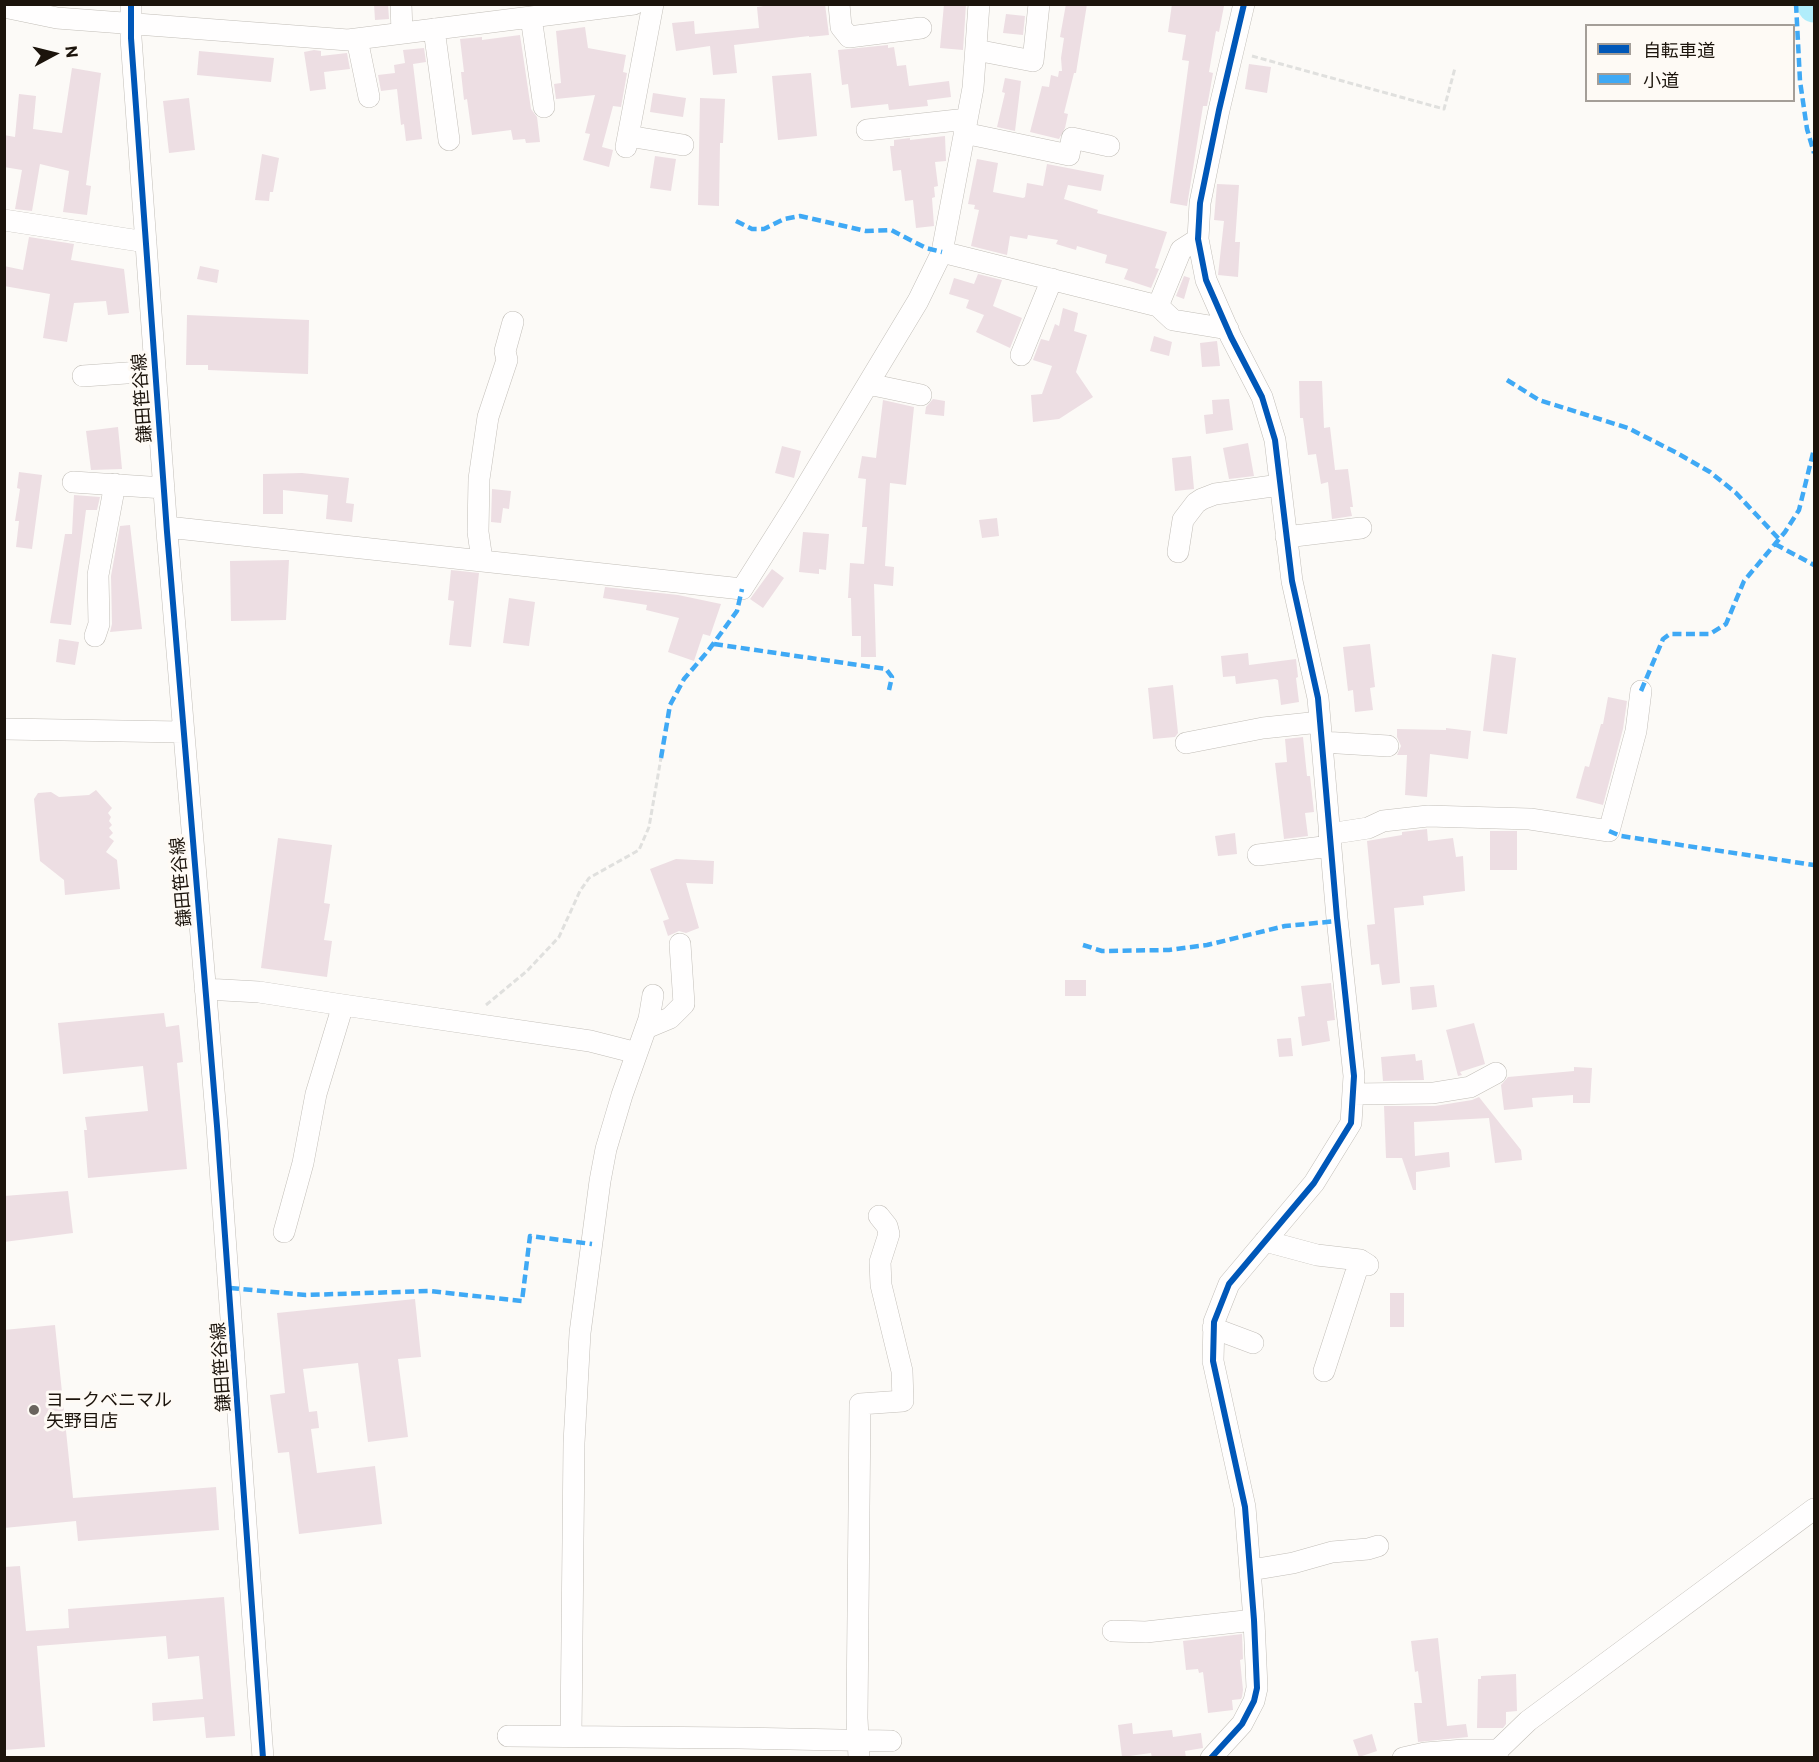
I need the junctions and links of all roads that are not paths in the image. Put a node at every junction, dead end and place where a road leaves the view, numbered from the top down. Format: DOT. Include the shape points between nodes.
graph roads {
  1 [pos="401,4"];
  2 [pos="634,4"];
  3 [pos="653,4"];
  4 [pos="838,4"];
  5 [pos="979,4"];
  6 [pos="1039,4"];
  7 [pos="1244,4"];
  8 [pos="4,7"];
  9 [pos="131,14"];
  10 [pos="531,17"];
  11 [pos="921,28"];
  12 [pos="434,29"];
  13 [pos="402,33"];
  14 [pos="357,39"];
  15 [pos="976,50"];
  16 [pos="369,97"];
  17 [pos="544,107"];
  18 [pos="965,126"];
  19 [pos="867,130"];
  20 [pos="449,140"];
  21 [pos="683,145"];
  22 [pos="1109,146"];
  23 [pos="4,220"];
  24 [pos="1198,239"];
  25 [pos="146,242"];
  26 [pos="942,252"];
  27 [pos="1052,279"];
  28 [pos="1158,306"];
  29 [pos="513,322"];
  30 [pos="1228,329"];
  31 [pos="1021,355"];
  32 [pos="155,371"];
  33 [pos="83,376"];
  34 [pos="868,384"];
  35 [pos="921,395"];
  36 [pos="73,482"];
  37 [pos="115,484"];
  38 [pos="1280,485"];
  39 [pos="164,488"];
  40 [pos="167,527"];
  41 [pos="1361,528"];
  42 [pos="1286,537"];
  43 [pos="1178,552"];
  44 [pos="482,560"];
  45 [pos="96,636"];
  46 [pos="1641,691"];
  47 [pos="4,729"];
  48 [pos="182,732"];
  49 [pos="1321,732"];
  50 [pos="1186,743"];
  51 [pos="1388,746"];
  52 [pos="1330,840"];
  53 [pos="1258,855"];
  54 [pos="680,944"];
  55 [pos="205,989"];
  56 [pos="653,995"];
  57 [pos="343,1005"];
  58 [pos="646,1028"];
  59 [pos="637,1053"];
  60 [pos="1496,1073"];
  61 [pos="1353,1094"];
  62 [pos="879,1216"];
  63 [pos="284,1232"];
  64 [pos="1264,1241"];
  65 [pos="1213,1328"];
  66 [pos="1253,1343"];
  67 [pos="1324,1371"];
  68 [pos="1815,1509"];
  69 [pos="1378,1546"];
  70 [pos="1251,1570"];
  71 [pos="1254,1620"];
  72 [pos="1113,1631"];
  73 [pos="508,1736"];
  74 [pos="571,1736"];
  75 [pos="891,1741"];
  76 [pos="859,1748"];
  77 [pos="1498,1754"];
  78 [pos="263,1758"];
  79 [pos="1211,1758"];
  80 [pos="1403,1758"];
  1 -- 13 [label="street"];
  2 -- 10 [label="street"];
  3 -- 21 [label="street" via="627,141"];
  4 -- 11 [label="street" via="841,27 849,37"];
  5 -- 15 [label="street"];
  6 -- 15 [label="street" via="1033,61"];
  7 -- 24 [label="street" via="1200,203"];
  8 -- 9 [label="street" via="57,18"];
  9 -- 14 [label="street"];
  9 -- 25 [label="street, 鎌田笹谷線"];
  10 -- 12 [label="street"];
  10 -- 17 [label="street"];
  12 -- 13 [label="street"];
  12 -- 20 [label="street"];
  13 -- 14 [label="street"];
  14 -- 16 [label="street"];
  15 -- 18 [label="street"];
  18 -- 19 [label="street"];
  18 -- 22 [label="street" via="1069,155 1072,138"];
  18 -- 26 [label="street"];
  23 -- 25 [label="street"];
  24 -- 28 [label="street" via="1181,250"];
  24 -- 30 [label="street" via="1206,280"];
  25 -- 32 [label="street, 鎌田笹谷線"];
  26 -- 27 [label="street"];
  26 -- 34 [label="street" via="918,301"];
  27 -- 28 [label="street"];
  27 -- 31 [label="street"];
  28 -- 30 [label="street" via="1173,320"];
  29 -- 44 [label="street" via="505,351 507,360 488,417 479,479"];
  30 -- 38 [label="street" via="1262,397 1275,440"];
  32 -- 33 [label="street"];
  32 -- 39 [label="street, 鎌田笹谷線"];
  34 -- 35 [label="street"];
  34 -- 44 [label="street" via="742,589"];
  36 -- 37 [label="street"];
  37 -- 39 [label="street"];
  37 -- 45 [label="street" via="98,574"];
  38 -- 42 [label="street"];
  38 -- 43 [label="street" via="1202,499 1183,520"];
  39 -- 40 [label="street, 鎌田笹谷線"];
  40 -- 44 [label="street"];
  40 -- 48 [label="street, 鎌田笹谷線"];
  41 -- 42 [label="street"];
  42 -- 49 [label="street" via="1318,698"];
  46 -- 52 [label="street" via="1636,731 1609,831 1530,819 1428,816 1383,821"];
  47 -- 48 [label="street"];
  48 -- 55 [label="street, 鎌田笹谷線"];
  49 -- 50 [label="street" via="1263,728"];
  49 -- 51 [label="street"];
  49 -- 52 [label="street"];
  52 -- 53 [label="street"];
  52 -- 61 [label="street"];
  54 -- 58 [label="street" via="684,1004 670,1018"];
  55 -- 57 [label="street" via="259,992"];
  55 -- 78 [label="street, 鎌田笹谷線"];
  56 -- 58 [label="street"];
  57 -- 59 [label="street" via="590,1041"];
  57 -- 63 [label="street" via="319,1084"];
  58 -- 59 [label="street"];
  59 -- 74 [label="street" via="606,1149 580,1333 574,1443"];
  60 -- 61 [label="street" via="1470,1087"];
  61 -- 64 [label="street" via="1351,1123 1314,1182"];
  62 -- 76 [label="street" via="890,1234 880,1262 881,1285 902,1371 903,1401 860,1404"];
  64 -- 65 [label="street" via="1229,1284"];
  64 -- 67 [label="street" via="1364,1263"];
  65 -- 66 [label="street"];
  65 -- 70 [label="street" via="1213,1361 1245,1507"];
  68 -- 77 [label="street" via="1528,1721"];
  69 -- 70 [label="street"];
  70 -- 71 [label="street"];
  71 -- 72 [label="street" via="1146,1632"];
  71 -- 79 [label="street" via="1254,1701 1242,1724"];
  73 -- 74 [label="street"];
  74 -- 76 [label="street"];
  75 -- 76 [label="street"];
  77 -- 80 [label="street" via="1444,1752"];
}
